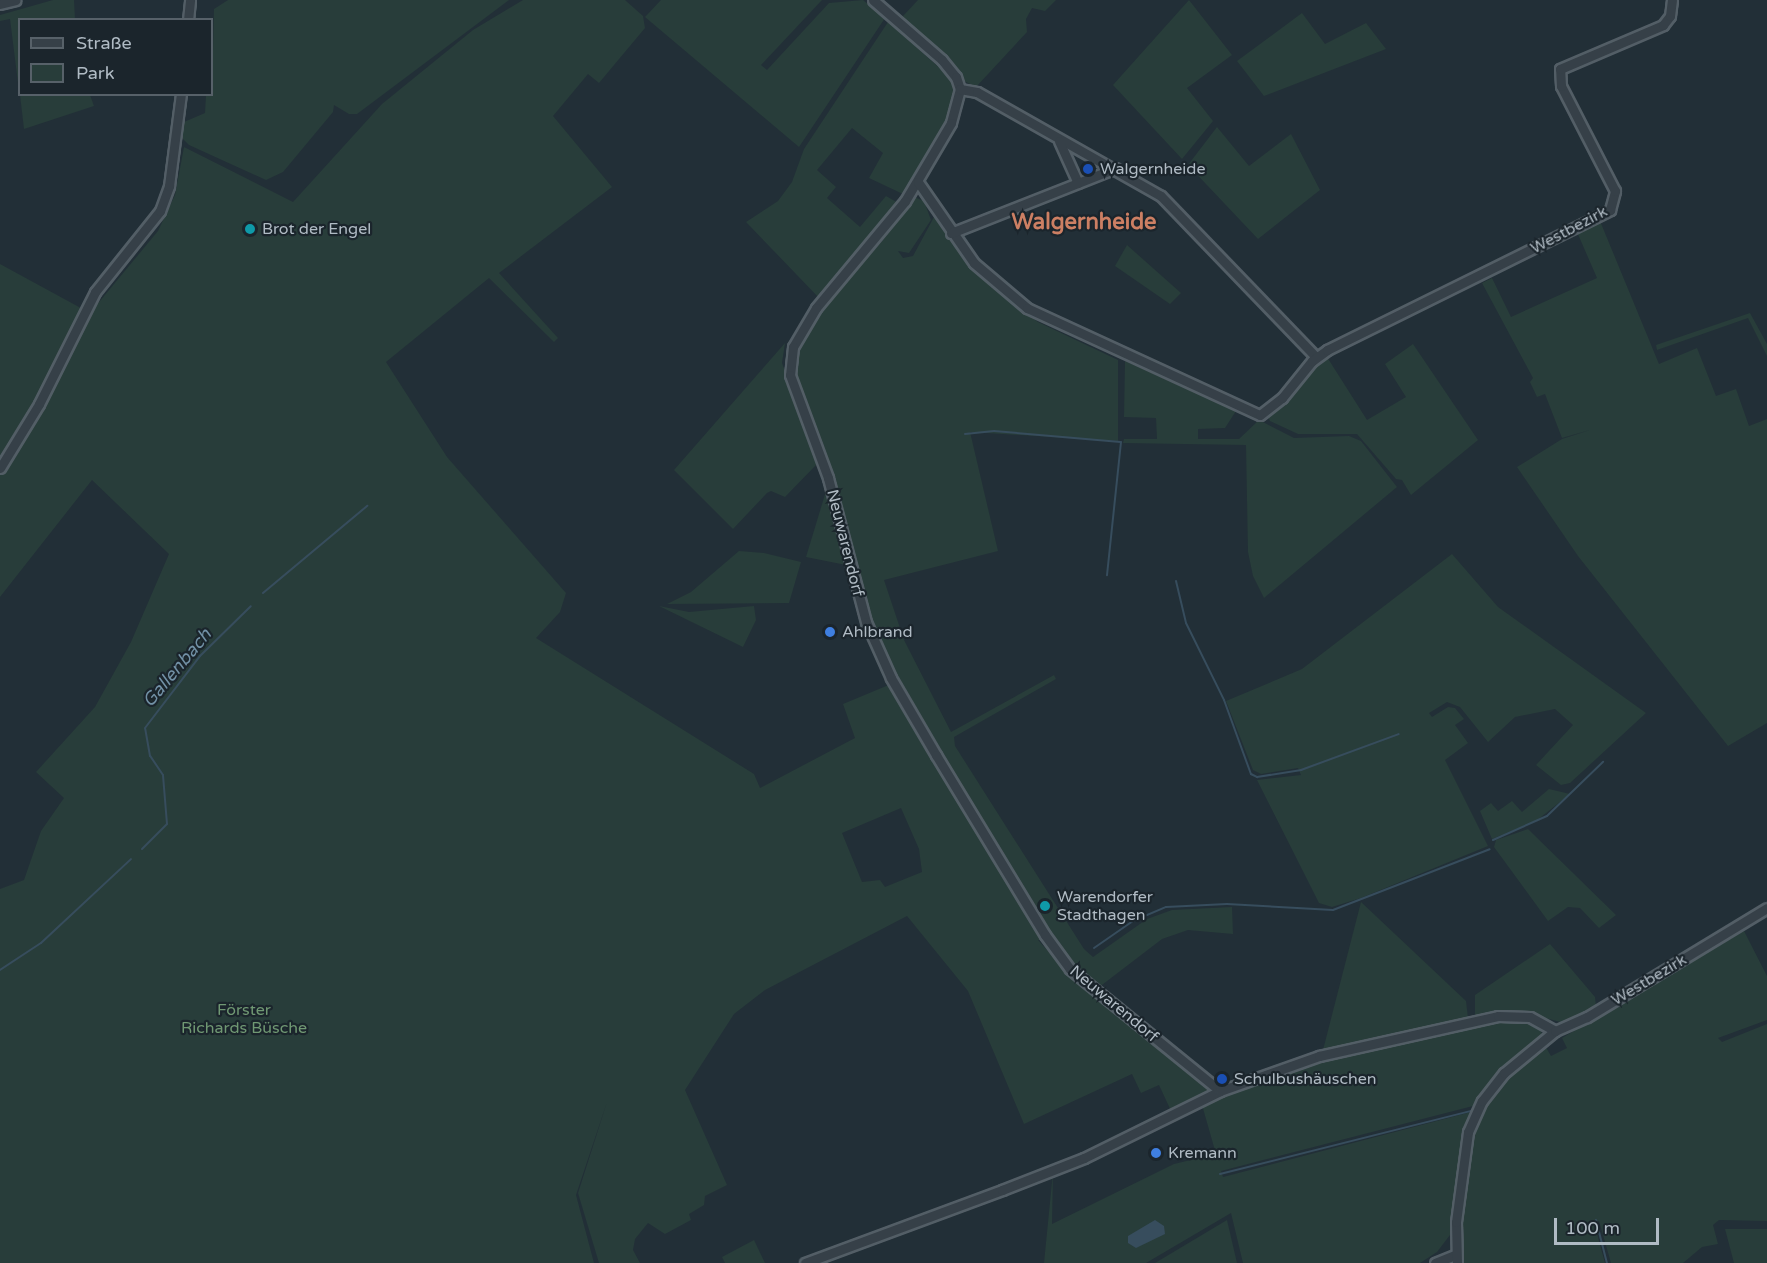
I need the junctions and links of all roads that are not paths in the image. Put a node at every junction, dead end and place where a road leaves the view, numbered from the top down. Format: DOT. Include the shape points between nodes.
graph roads {
  1 [pos="16,0"];
  2 [pos="190,0"];
  3 [pos="873,0"];
  4 [pos="1672,0"];
  5 [pos="0,4"];
  6 [pos="188,18"];
  7 [pos="960,89"];
  8 [pos="181,96"];
  9 [pos="1059,141"];
  10 [pos="1116,168"];
  11 [pos="918,182"];
  12 [pos="1078,183"];
  13 [pos="951,233"];
  14 [pos="1316,357"];
  15 [pos="0,468"];
  16 [pos="1767,908"];
  17 [pos="1555,1031"];
  18 [pos="1220,1091"];
  19 [pos="1456,1259"];
  20 [pos="805,1263"];
  21 [pos="1435,1263"];
  1 -- 5 [label="street"];
  2 -- 6 [label="street"];
  3 -- 7 [label="street" via="942,60"];
  4 -- 14 [label="street, Westbezirk" via="1670,16 1663,25 1560,69 1561,86 1615,191 1610,210"];
  7 -- 9 [label="street" via="977,92"];
  7 -- 11 [label="street, Neuwarendorf" via="951,123"];
  8 -- 15 [label="street" via="169,186 160,211 94,292 39,404"];
  9 -- 10 [label="street" via="1080,147"];
  9 -- 12 [label="street"];
  10 -- 12 [label="street"];
  10 -- 14 [label="street" via="1161,196"];
  11 -- 13 [label="street"];
  11 -- 18 [label="street, Neuwarendorf" via="859,262 816,308 797,335 791,361 790,375 845,533 866,622 891,678 936,755 1045,935 1070,969"];
  12 -- 13 [label="street"];
  13 -- 14 [label="street" via="974,264 1027,308 1253,412 1263,414 1282,398"];
  16 -- 17 [label="street, Westbezirk" via="1587,1017"];
  17 -- 18 [label="street" via="1530,1017 1498,1016 1319,1056"];
  17 -- 19 [label="street, Westbezirk" via="1491,1089 1468,1132"];
  18 -- 20 [label="street" via="1084,1158"];
  19 -- 21 [label="street"];
}
